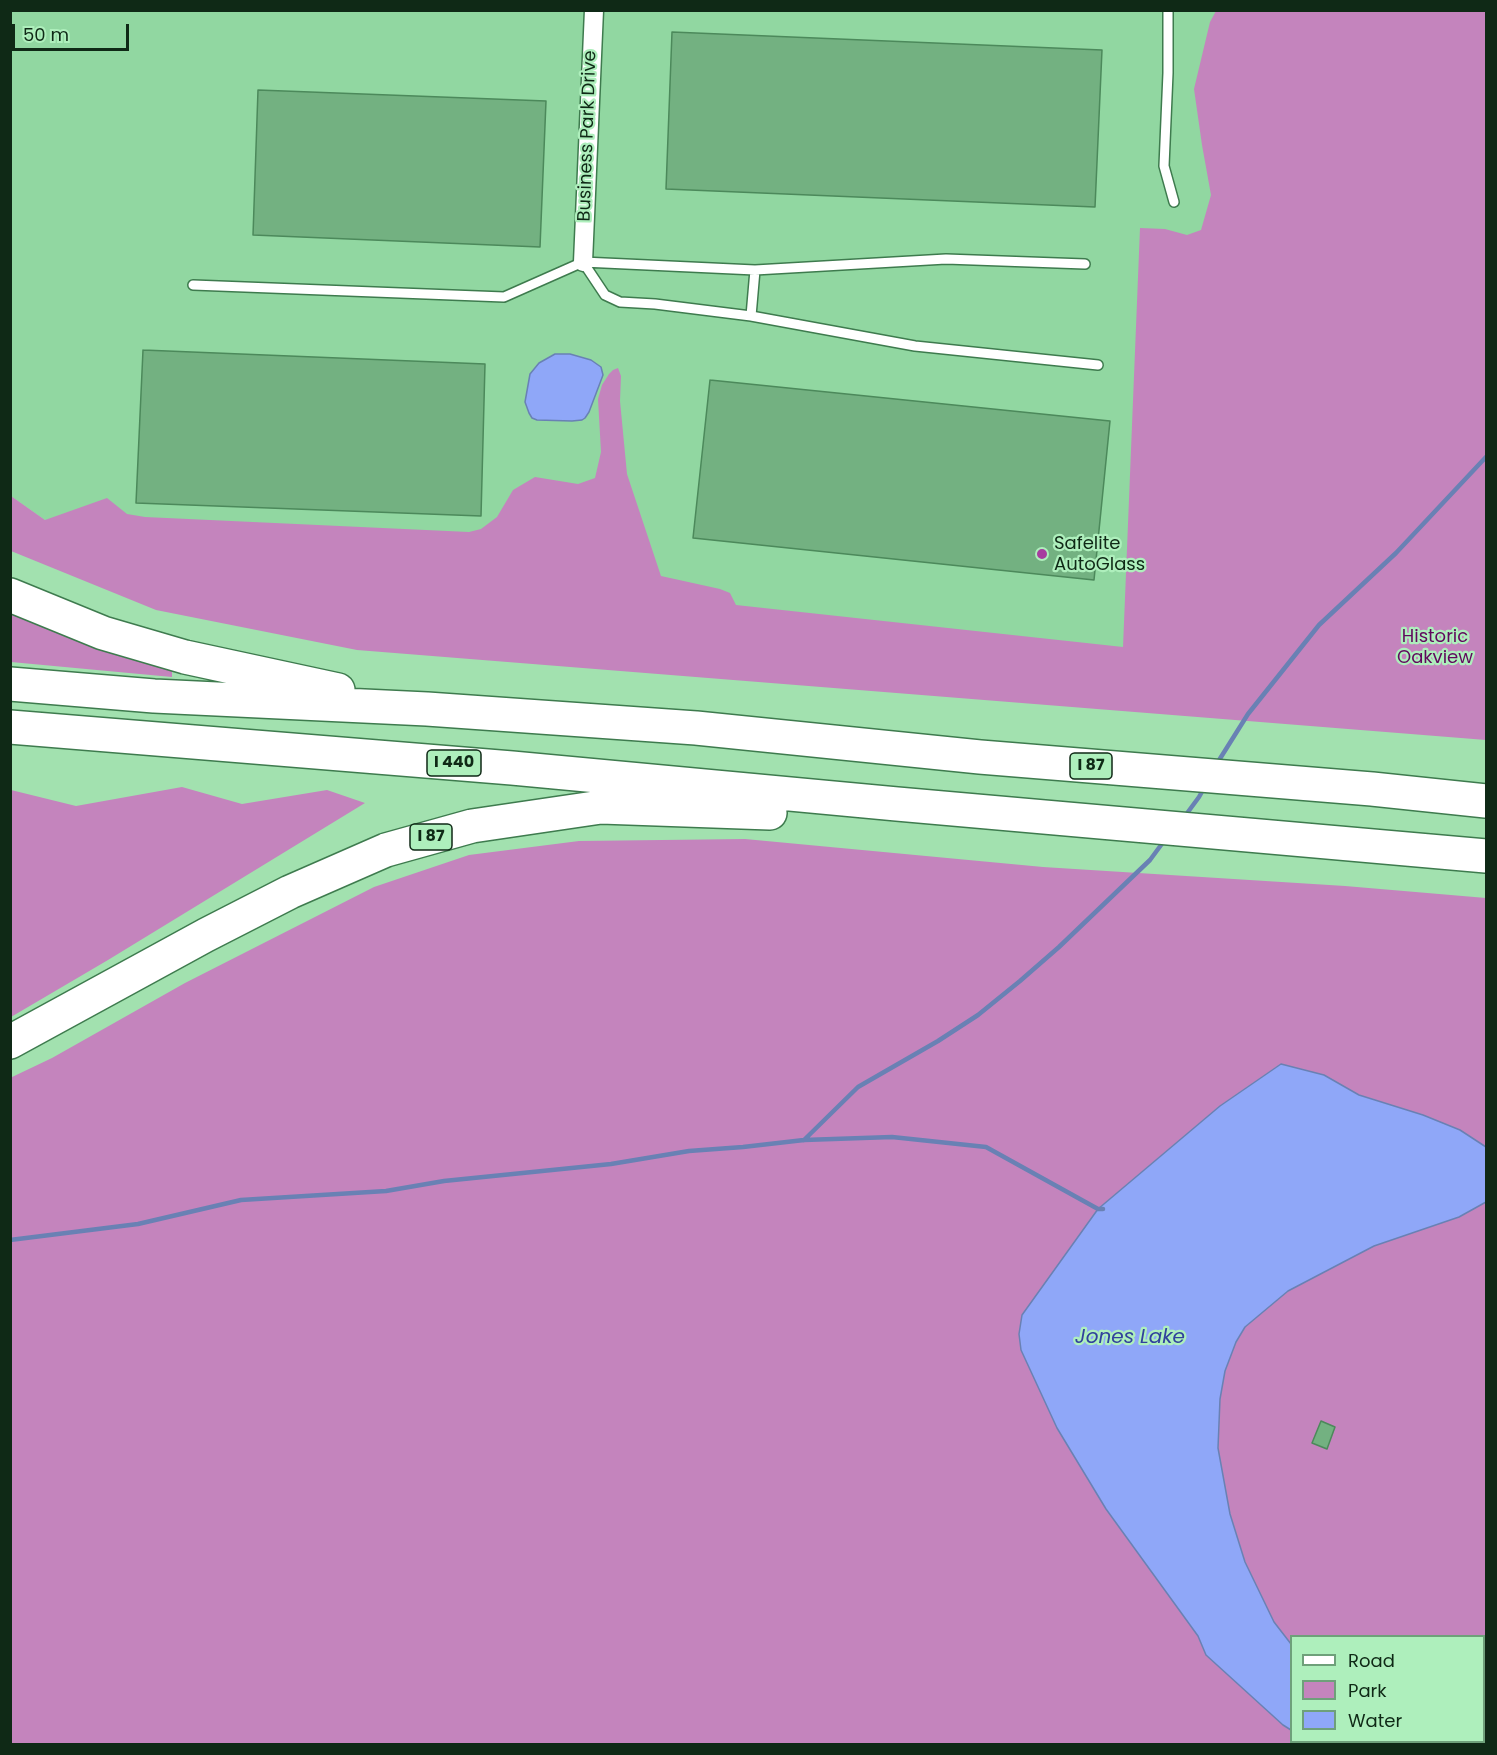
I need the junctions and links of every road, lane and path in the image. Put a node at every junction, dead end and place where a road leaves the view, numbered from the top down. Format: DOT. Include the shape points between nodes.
graph roads {
  1 [pos="594,10"];
  2 [pos="1167,10"];
  3 [pos="1174,202"];
  4 [pos="583,262"];
  5 [pos="1086,264"];
  6 [pos="755,270"];
  7 [pos="193,285"];
  8 [pos="751,316"];
  9 [pos="1098,365"];
  10 [pos="10,595"];
  11 [pos="10,684"];
  12 [pos="427,709"];
  13 [pos="10,727"];
  14 [pos="1486,801"];
  15 [pos="897,804"];
  16 [pos="1486,856"];
  17 [pos="10,1042"];
  1 -- 4 [label="street, Business Park Drive"];
  2 -- 3 [label="lane" via="1164,166"];
  4 -- 6 [label="lane"];
  4 -- 7 [label="lane" via="504,297"];
  4 -- 8 [label="lane" via="605,295 620,302"];
  5 -- 6 [label="lane" via="946,259"];
  6 -- 8 [label="lane"];
  8 -- 9 [label="lane" via="915,346"];
  10 -- 12 [label="highway, I 87" via="103,633 185,657"];
  11 -- 12 [label="highway" via="154,696"];
  12 -- 14 [label="highway, I 87" via="696,728"];
  13 -- 15 [label="highway, I 440"];
  15 -- 16 [label="highway, I 87"];
  15 -- 17 [label="highway, I 87" via="826,815 601,807 472,825 386,850 290,892"];
}
